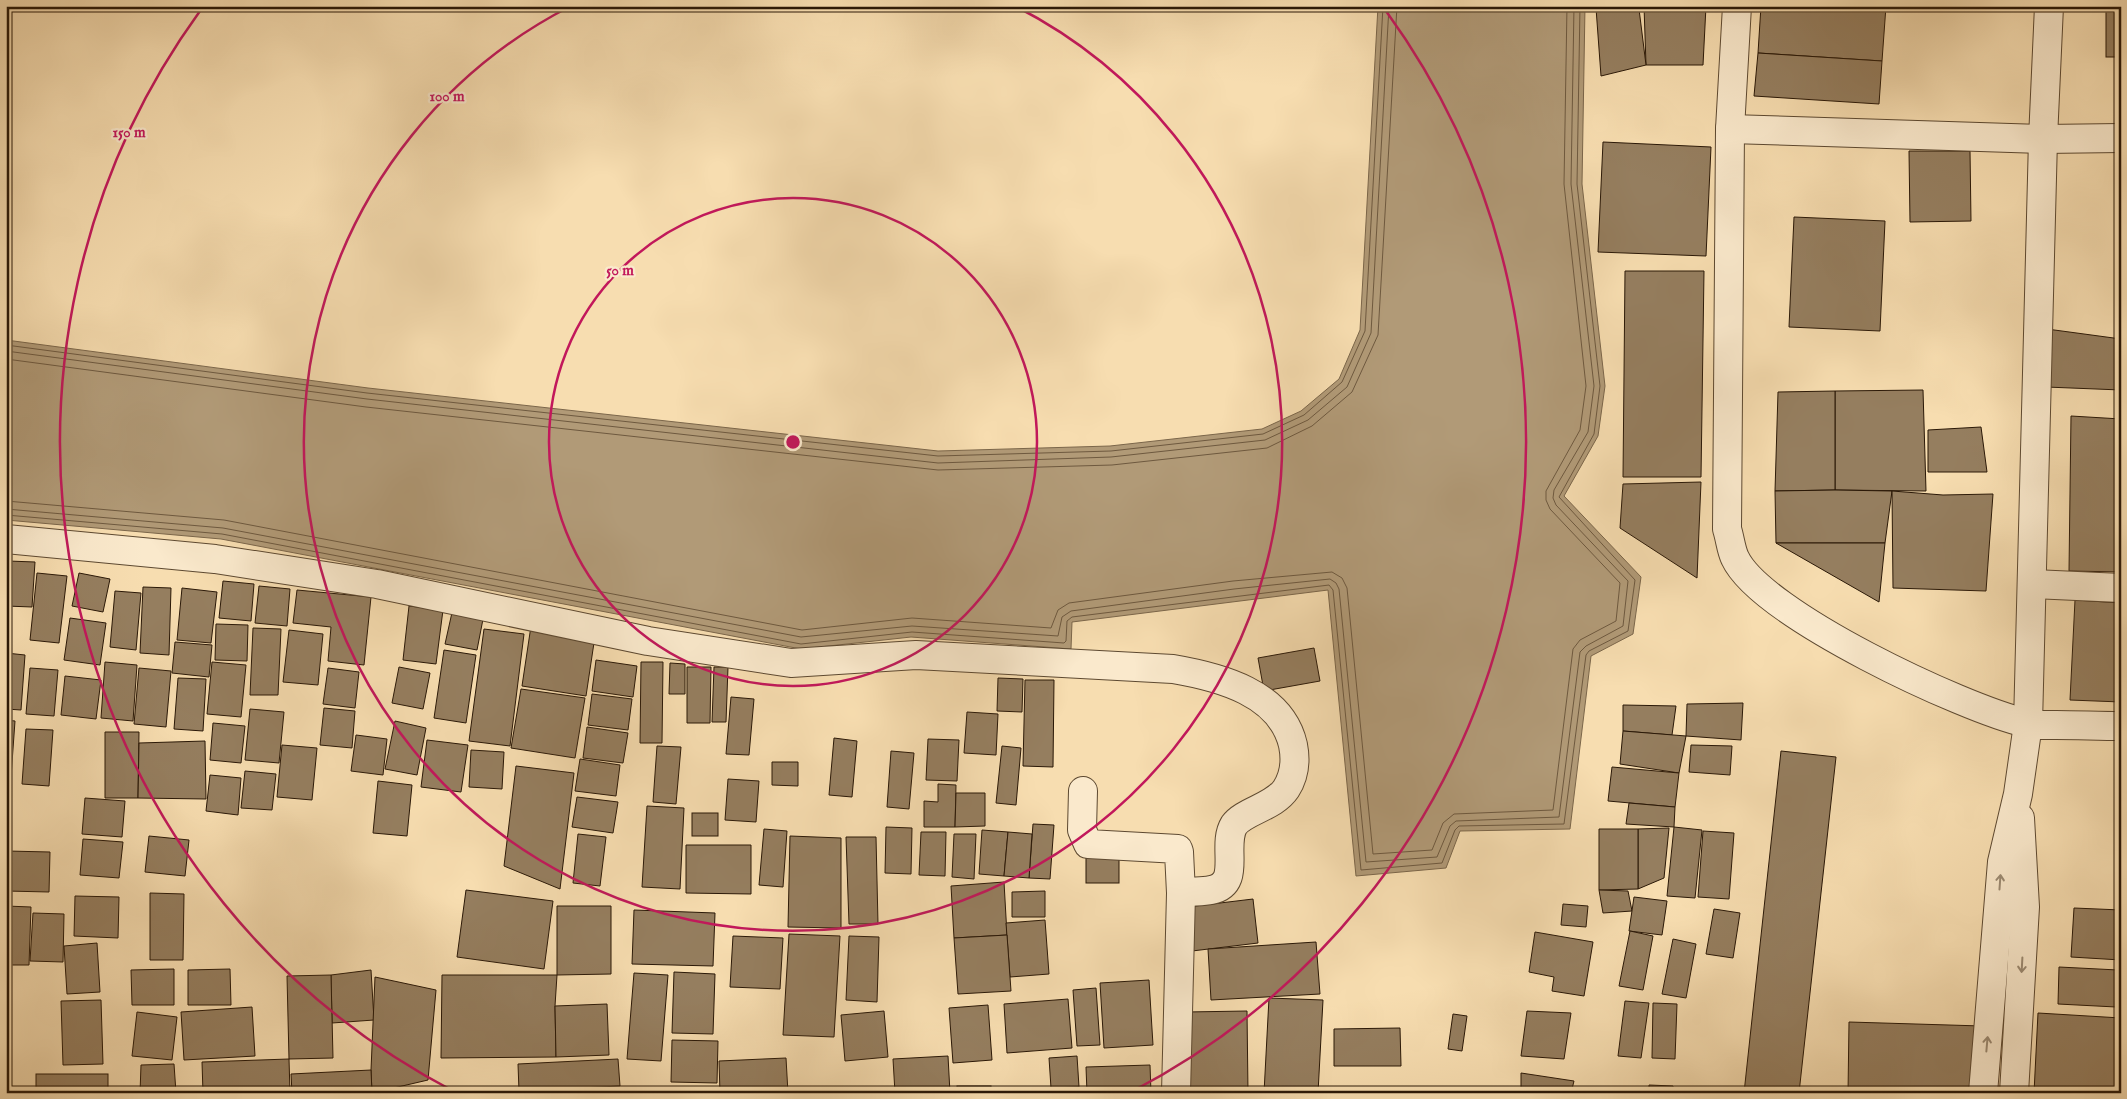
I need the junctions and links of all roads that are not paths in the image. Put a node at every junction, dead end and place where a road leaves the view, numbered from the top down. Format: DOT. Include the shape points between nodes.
graph roads {
  1 [pos="1737,6"];
  2 [pos="2049,6"];
  3 [pos="1730,129"];
  4 [pos="2121,138"];
  5 [pos="2043,139"];
  6 [pos="6,539"];
  7 [pos="2033,584"];
  8 [pos="2121,588"];
  9 [pos="2028,724"];
  10 [pos="2121,726"];
  11 [pos="1083,791"];
  12 [pos="2018,794"];
  13 [pos="1181,893"];
  14 [pos="1997,921"];
  15 [pos="2024,924"];
  16 [pos="1176,1093"];
  17 [pos="1983,1093"];
  18 [pos="2014,1093"];
  1 -- 3 [label="street"];
  2 -- 5 [label="street"];
  3 -- 5 [label="street"];
  3 -- 9 [label="street" via="1727,529 1735,558 1754,582 1792,613 1837,640 1998,716"];
  4 -- 5 [label="street"];
  5 -- 7 [label="street"];
  6 -- 13 [label="street" via="215,559 377,584 648,641 791,663 916,655 1173,669 1205,675 1248,691 1275,710 1289,730 1296,758 1286,790 1233,826 1229,841 1229,876 1224,885 1211,890"];
  7 -- 8 [label="street"];
  7 -- 9 [label="street"];
  9 -- 10 [label="street"];
  9 -- 12 [label="street"];
  11 -- 13 [label="street" via="1082,830 1088,844 1178,849"];
  14 -- 12 [label="street, one-way" via="2002,862"];
  12 -- 15 [label="street"];
  13 -- 16 [label="street"];
  14 -- 15 [label="street"];
  17 -- 14 [label="street, one-way"];
  15 -- 18 [label="street, one-way"];
}
